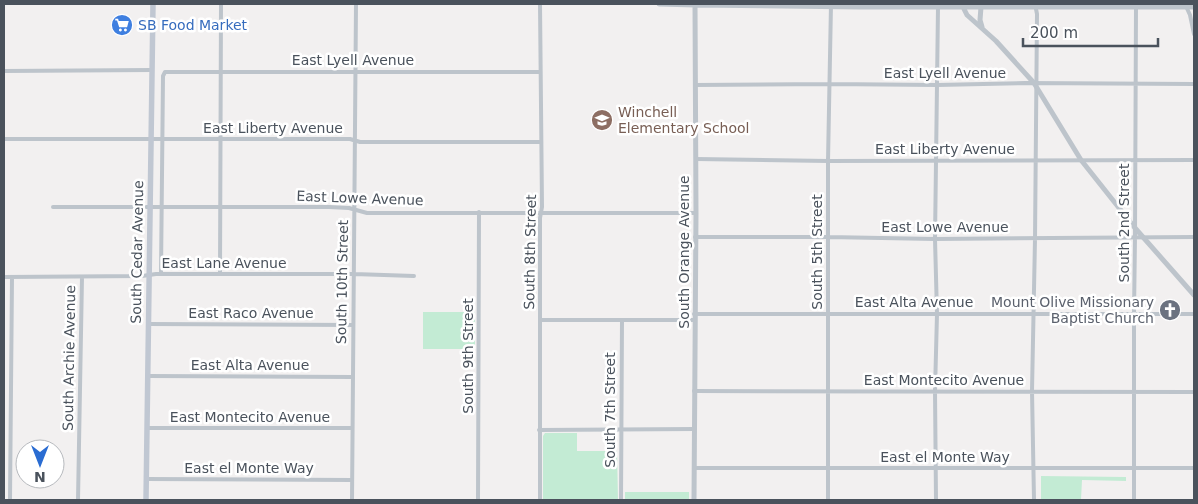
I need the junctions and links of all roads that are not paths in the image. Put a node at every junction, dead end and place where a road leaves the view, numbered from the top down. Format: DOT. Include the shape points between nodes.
graph roads {
  1 [pos="152,4"];
  2 [pos="221,4"];
  3 [pos="356,4"];
  4 [pos="540,4"];
  5 [pos="659,4"];
  6 [pos="695,4"];
  7 [pos="763,5"];
  8 [pos="831,5"];
  9 [pos="897,5"];
  10 [pos="963,5"];
  11 [pos="1036,5"];
  12 [pos="1109,5"];
  13 [pos="1136,6"];
  14 [pos="1186,6"];
  15 [pos="938,7"];
  16 [pos="981,7"];
  17 [pos="1194,7"];
  18 [pos="982,28"];
  19 [pos="1194,34"];
  20 [pos="152,70"];
  21 [pos="4,71"];
  22 [pos="221,71"];
  23 [pos="356,72"];
  24 [pos="540,72"];
  25 [pos="830,84"];
  26 [pos="1135,84"];
  27 [pos="1194,84"];
  28 [pos="695,85"];
  29 [pos="937,85"];
  30 [pos="1036,85"];
  31 [pos="4,139"];
  32 [pos="150,139"];
  33 [pos="162,139"];
  34 [pos="221,139"];
  35 [pos="355,140"];
  36 [pos="541,142"];
  37 [pos="696,159"];
  38 [pos="1036,160"];
  39 [pos="1081,160"];
  40 [pos="1135,160"];
  41 [pos="1194,160"];
  42 [pos="828,161"];
  43 [pos="936,161"];
  44 [pos="52,207"];
  45 [pos="150,207"];
  46 [pos="162,207"];
  47 [pos="220,207"];
  48 [pos="355,210"];
  49 [pos="479,212"];
  50 [pos="541,212"];
  51 [pos="696,213"];
  52 [pos="1135,228"];
  53 [pos="695,237"];
  54 [pos="828,237"];
  55 [pos="1135,237"];
  56 [pos="1144,237"];
  57 [pos="1194,237"];
  58 [pos="935,239"];
  59 [pos="1035,239"];
  60 [pos="161,274"];
  61 [pos="220,274"];
  62 [pos="354,274"];
  63 [pos="149,275"];
  64 [pos="82,276"];
  65 [pos="414,276"];
  66 [pos="4,277"];
  67 [pos="12,277"];
  68 [pos="1194,295"];
  69 [pos="828,313"];
  70 [pos="937,314"];
  71 [pos="1034,314"];
  72 [pos="1134,314"];
  73 [pos="1194,314"];
  74 [pos="694,317"];
  75 [pos="540,320"];
  76 [pos="622,320"];
  77 [pos="148,324"];
  78 [pos="353,325"];
  79 [pos="148,376"];
  80 [pos="352,377"];
  81 [pos="694,391"];
  82 [pos="828,391"];
  83 [pos="935,391"];
  84 [pos="1032,392"];
  85 [pos="1134,392"];
  86 [pos="1194,392"];
  87 [pos="147,428"];
  88 [pos="352,428"];
  89 [pos="621,429"];
  90 [pos="694,429"];
  91 [pos="539,430"];
  92 [pos="695,468"];
  93 [pos="828,468"];
  94 [pos="935,468"];
  95 [pos="1034,468"];
  96 [pos="1134,468"];
  97 [pos="1194,468"];
  98 [pos="146,480"];
  99 [pos="352,480"];
  100 [pos="10,500"];
  101 [pos="78,500"];
  102 [pos="146,500"];
  103 [pos="352,500"];
  104 [pos="478,500"];
  105 [pos="540,500"];
  106 [pos="621,500"];
  107 [pos="694,500"];
  108 [pos="828,500"];
  109 [pos="936,500"];
  110 [pos="1034,500"];
  111 [pos="1134,500"];
  1 -- 20 [label="main road, South Cedar Avenue"];
  2 -- 22 [label="street"];
  3 -- 23 [label="street, South 10th Street"];
  4 -- 24 [label="street, South 8th Street"];
  5 -- 6 [label="street"];
  6 -- 7 [label="street"];
  6 -- 28 [label="street, South Orange Avenue"];
  7 -- 8 [label="street"];
  8 -- 9 [label="street"];
  8 -- 25 [label="street, South 5th Street"];
  9 -- 15 [label="street"];
  10 -- 15 [label="street"];
  10 -- 16 [label="street"];
  10 -- 18 [label="street" via="967,15"];
  11 -- 12 [label="street"];
  11 -- 16 [label="street"];
  11 -- 30 [label="street"];
  12 -- 13 [label="street"];
  13 -- 14 [label="street"];
  13 -- 26 [label="street, South 2nd Street"];
  14 -- 17 [label="street"];
  14 -- 19 [label="street"];
  15 -- 29 [label="street"];
  16 -- 18 [label="street"];
  18 -- 30 [label="street"];
  20 -- 21 [label="street"];
  20 -- 32 [label="main road, South Cedar Avenue"];
  22 -- 23 [label="street, East Lyell Avenue"];
  22 -- 33 [label="street, East Lyell Avenue" via="165,72"];
  22 -- 34 [label="street"];
  23 -- 24 [label="street, East Lyell Avenue"];
  23 -- 35 [label="street, South 10th Street"];
  24 -- 36 [label="street, South 8th Street"];
  25 -- 28 [label="street, East Lyell Avenue"];
  25 -- 29 [label="street, East Lyell Avenue"];
  25 -- 42 [label="street, South 5th Street"];
  26 -- 27 [label="street, East Lyell Avenue"];
  26 -- 30 [label="street, East Lyell Avenue"];
  26 -- 40 [label="street, South 2nd Street"];
  28 -- 37 [label="street, South Orange Avenue"];
  29 -- 30 [label="street, East Lyell Avenue"];
  29 -- 43 [label="street"];
  30 -- 38 [label="street"];
  30 -- 39 [label="street"];
  31 -- 32 [label="street, East Liberty Avenue"];
  32 -- 33 [label="street, East Liberty Avenue"];
  32 -- 45 [label="main road, South Cedar Avenue"];
  33 -- 34 [label="street, East Liberty Avenue"];
  33 -- 46 [label="street"];
  34 -- 35 [label="street, East Liberty Avenue"];
  34 -- 47 [label="street"];
  35 -- 36 [label="street, East Liberty Avenue"];
  35 -- 48 [label="street, South 10th Street"];
  36 -- 50 [label="street, South 8th Street"];
  37 -- 42 [label="street, East Liberty Avenue"];
  37 -- 51 [label="street, South Orange Avenue"];
  38 -- 39 [label="street, East Liberty Avenue"];
  38 -- 43 [label="street, East Liberty Avenue"];
  38 -- 59 [label="street"];
  39 -- 40 [label="street, East Liberty Avenue"];
  39 -- 52 [label="street"];
  40 -- 41 [label="street, East Liberty Avenue"];
  40 -- 52 [label="street, South 2nd Street"];
  42 -- 43 [label="street, East Liberty Avenue"];
  42 -- 54 [label="street, South 5th Street"];
  43 -- 58 [label="street"];
  44 -- 45 [label="street, East Lowe Avenue"];
  45 -- 46 [label="street, East Lowe Avenue"];
  45 -- 63 [label="main road, South Cedar Avenue"];
  46 -- 47 [label="street, East Lowe Avenue"];
  46 -- 60 [label="street"];
  47 -- 48 [label="street, East Lowe Avenue"];
  47 -- 61 [label="street"];
  48 -- 49 [label="street, East Lowe Avenue" via="367,213"];
  48 -- 62 [label="street, South 10th Street"];
  49 -- 50 [label="street, East Lowe Avenue"];
  49 -- 104 [label="street, South 9th Street"];
  50 -- 51 [label="street, East Lowe Avenue"];
  50 -- 75 [label="street, South 8th Street"];
  51 -- 53 [label="street, South Orange Avenue"];
  52 -- 55 [label="street, South 2nd Street"];
  52 -- 56 [label="street"];
  53 -- 54 [label="street, East Lowe Avenue"];
  53 -- 74 [label="street, South Orange Avenue"];
  54 -- 58 [label="street, East Lowe Avenue"];
  54 -- 69 [label="street, South 5th Street"];
  55 -- 56 [label="street, East Lowe Avenue"];
  55 -- 59 [label="street, East Lowe Avenue"];
  55 -- 72 [label="street, South 2nd Street"];
  56 -- 57 [label="street, East Lowe Avenue"];
  56 -- 68 [label="street"];
  58 -- 59 [label="street, East Lowe Avenue"];
  58 -- 70 [label="street"];
  59 -- 71 [label="street"];
  60 -- 61 [label="street, East Lane Avenue"];
  60 -- 63 [label="street, East Lane Avenue"];
  61 -- 62 [label="street, East Lane Avenue"];
  62 -- 65 [label="street, East Lane Avenue"];
  62 -- 78 [label="street, South 10th Street"];
  63 -- 64 [label="street, East Lane Avenue"];
  63 -- 77 [label="main road, South Cedar Avenue"];
  64 -- 67 [label="street, East Lane Avenue"];
  64 -- 101 [label="street, South Archie Avenue"];
  66 -- 67 [label="street, East Lane Avenue"];
  67 -- 100 [label="street"];
  69 -- 70 [label="street, East Alta Avenue"];
  69 -- 74 [label="street, East Alta Avenue"];
  69 -- 82 [label="street, South 5th Street"];
  70 -- 71 [label="street, East Alta Avenue"];
  70 -- 83 [label="street"];
  71 -- 72 [label="street, East Alta Avenue"];
  71 -- 84 [label="street"];
  72 -- 73 [label="street, East Alta Avenue"];
  72 -- 85 [label="street, South 2nd Street"];
  74 -- 76 [label="street, East Alta Avenue"];
  74 -- 81 [label="street, South Orange Avenue"];
  75 -- 76 [label="street, East Alta Avenue"];
  75 -- 91 [label="street, South 8th Street"];
  76 -- 89 [label="street, South 7th Street"];
  77 -- 78 [label="street, East Raco Avenue"];
  77 -- 79 [label="main road, South Cedar Avenue"];
  78 -- 80 [label="street, South 10th Street"];
  79 -- 80 [label="street, East Alta Avenue"];
  79 -- 87 [label="main road, South Cedar Avenue"];
  80 -- 88 [label="street, South 10th Street"];
  81 -- 82 [label="street, East Montecito Avenue"];
  81 -- 90 [label="street, South Orange Avenue"];
  82 -- 83 [label="street, East Montecito Avenue"];
  82 -- 93 [label="street, South 5th Street"];
  83 -- 84 [label="street, East Montecito Avenue"];
  83 -- 94 [label="street"];
  84 -- 85 [label="street, East Montecito Avenue"];
  84 -- 95 [label="street"];
  85 -- 86 [label="street, East Montecito Avenue"];
  85 -- 96 [label="street, South 2nd Street"];
  87 -- 88 [label="street, East Montecito Avenue"];
  87 -- 98 [label="main road, South Cedar Avenue"];
  88 -- 99 [label="street, South 10th Street"];
  89 -- 90 [label="street"];
  89 -- 91 [label="street"];
  89 -- 106 [label="street, South 7th Street"];
  90 -- 92 [label="street, South Orange Avenue"];
  91 -- 105 [label="street, South 8th Street"];
  92 -- 93 [label="street, East el Monte Way"];
  92 -- 107 [label="street, South Orange Avenue"];
  93 -- 94 [label="street, East el Monte Way"];
  93 -- 108 [label="street, South 5th Street"];
  94 -- 95 [label="street, East el Monte Way"];
  94 -- 109 [label="street"];
  95 -- 96 [label="street, East el Monte Way"];
  95 -- 110 [label="street"];
  96 -- 97 [label="street, East el Monte Way"];
  96 -- 111 [label="street, South 2nd Street"];
  98 -- 99 [label="street, East el Monte Way"];
  98 -- 102 [label="main road, South Cedar Avenue"];
  99 -- 103 [label="street, South 10th Street"];
}
